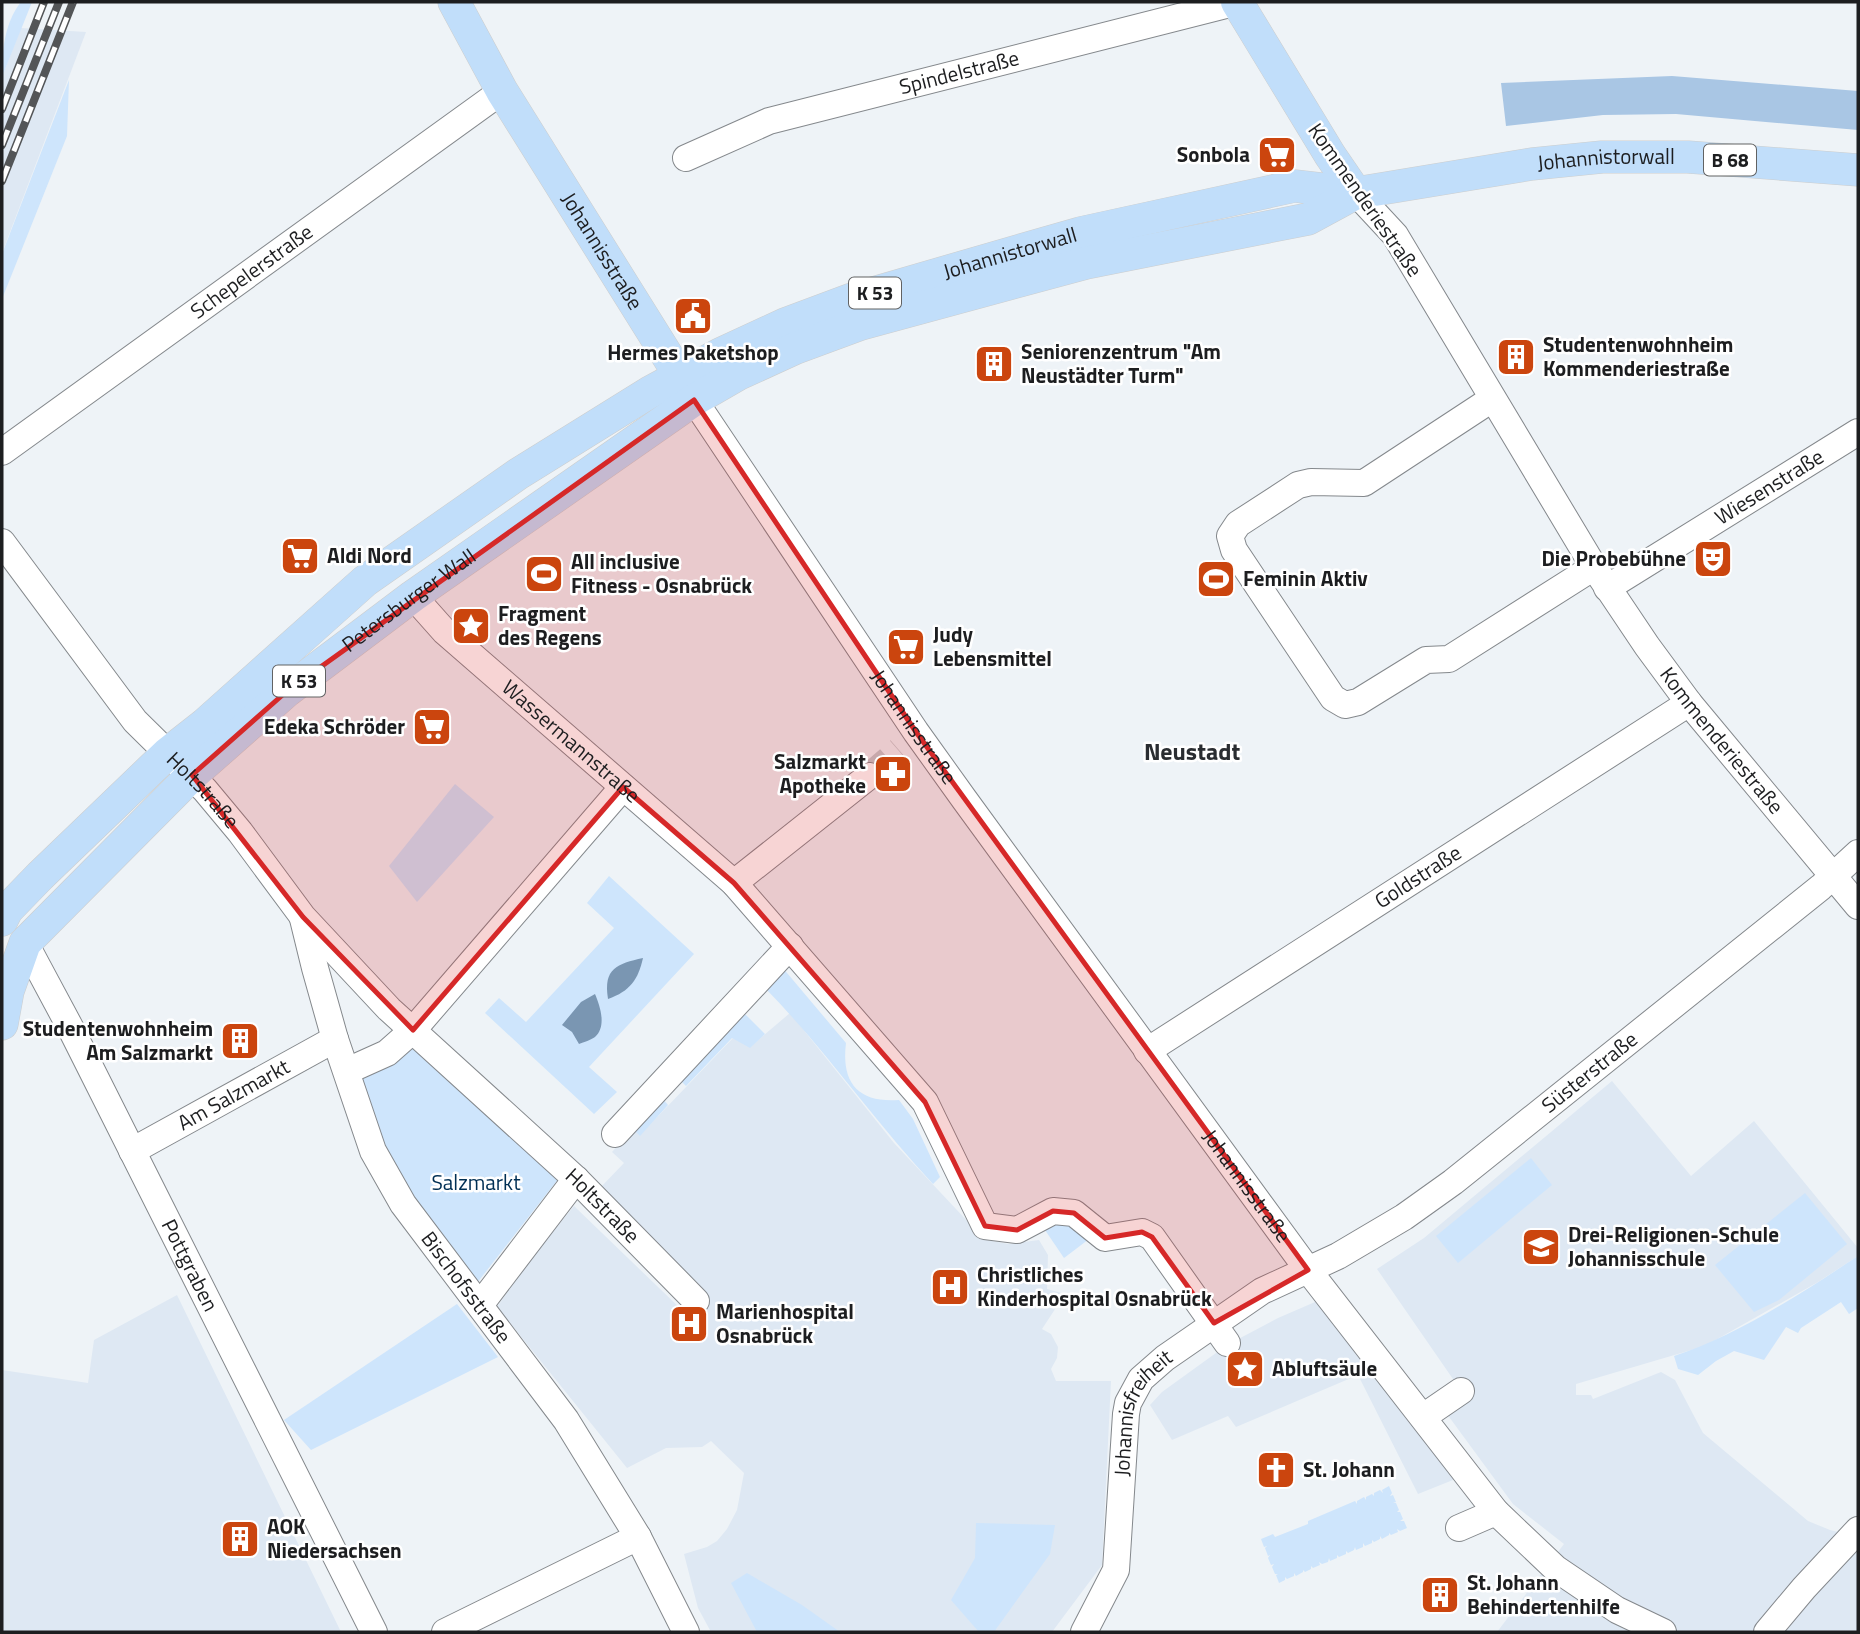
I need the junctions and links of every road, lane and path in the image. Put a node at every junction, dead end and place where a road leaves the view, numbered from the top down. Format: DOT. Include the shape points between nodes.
graph roads {
  1 [pos="454,2"];
  2 [pos="1237,2"];
  3 [pos="502,91"];
  4 [pos="685,158"];
  5 [pos="1858,170"];
  6 [pos="1356,193"];
  7 [pos="687,388"];
  8 [pos="1492,399"];
  9 [pos="1858,432"];
  10 [pos="2,452"];
  11 [pos="2,542"];
  12 [pos="1601,578"];
  13 [pos="413,596"];
  14 [pos="1689,703"];
  15 [pos="168,754"];
  16 [pos="192,775"];
  17 [pos="869,776"];
  18 [pos="624,787"];
  19 [pos="1858,853"];
  20 [pos="1834,876"];
  21 [pos="734,883"];
  22 [pos="1858,906"];
  23 [pos="3,910"];
  24 [pos="303,917"];
  25 [pos="26,943"];
  26 [pos="790,946"];
  27 [pos="2,1024"];
  28 [pos="413,1030"];
  29 [pos="335,1039"];
  30 [pos="1147,1051"];
  31 [pos="347,1071"];
  32 [pos="615,1134"];
  33 [pos="132,1151"];
  34 [pos="576,1179"];
  35 [pos="1308,1270"];
  36 [pos="696,1301"];
  37 [pos="480,1305"];
  38 [pos="1221,1333"];
  39 [pos="1461,1391"];
  40 [pos="1423,1417"];
  41 [pos="1496,1512"];
  42 [pos="1459,1528"];
  43 [pos="1858,1531"];
  44 [pos="638,1537"];
  45 [pos="374,1632"];
  46 [pos="446,1632"];
  47 [pos="686,1632"];
  48 [pos="1084,1632"];
  49 [pos="1662,1632"];
  50 [pos="1767,1632"];
  1 -- 3 [label="main road, Johannisstraße"];
  2 -- 4 [label="street, Spindelstraße" via="769,121"];
  2 -- 6 [label="main road, Kommenderiestraße"];
  3 -- 7 [label="main road, Johannisstraße"];
  3 -- 10 [label="street, Schepelerstraße"];
  5 -- 6 [label="main road, Johannistorwall / B 68" via="1688,157 1602,157"];
  6 -- 7 [label="main road, Johannistorwall / K 53" via="1296,186 1080,233 852,299 785,324"];
  6 -- 8 [label="street, Kommenderiestraße" via="1395,235"];
  7 -- 13 [label="main road, Petersburger Wall / K 53"];
  7 -- 15 [label="main road, Petersburger Wall / K 53" via="518,474 383,567"];
  7 -- 30 [label="street, Johannisstraße" via="907,741"];
  8 -- 12 [label="street, Kommenderiestraße"];
  8 -- 12 [label="street" via="1364,483 1298,485 1238,524 1230,536 1234,550 1333,698 1345,705 1358,702 1426,660 1449,659"];
  9 -- 12 [label="street, Wiesenstraße"];
  11 -- 15 [label="street, Holtstraße" via="135,721"];
  12 -- 14 [label="street, Kommenderiestraße"];
  13 -- 16 [label="main road, Petersburger Wall / K 53" via="287,691"];
  13 -- 18 [label="street, Wassermannstraße" via="435,624"];
  14 -- 20 [label="street, Kommenderiestraße"];
  14 -- 30 [label="street, Goldstraße"];
  15 -- 16 [label="street, Holtstraße"];
  15 -- 23 [label="main road, Petersburger Wall / K 53"];
  16 -- 24 [label="street, Holtstraße"];
  16 -- 25 [label="main road, Petersburger Wall / K 53"];
  17 -- 21 [label="street"];
  18 -- 21 [label="street, Wassermannstraße"];
  18 -- 28 [label="street"];
  19 -- 20 [label="street, Süsterstraße"];
  20 -- 22 [label="street, Kommenderiestraße"];
  20 -- 35 [label="street, Süsterstraße" via="1453,1182 1404,1217"];
  21 -- 26 [label="street, Wassermannstraße"];
  23 -- 25 [label="main road, Pottgraben"];
  24 -- 28 [label="street, Holtstraße"];
  24 -- 29 [label="street, Bischofsstraße"];
  25 -- 27 [label="main road" via="8,991"];
  25 -- 33 [label="street, Pottgraben"];
  26 -- 32 [label="street"];
  26 -- 38 [label="street, Wassermannstraße" via="925,1102 985,1226 1017,1230 1053,1211 1074,1213 1105,1238 1142,1233 1152,1237"];
  28 -- 31 [label="street" via="387,1053"];
  28 -- 34 [label="street, Holtstraße"];
  29 -- 31 [label="street, Bischofsstraße"];
  29 -- 33 [label="street, Am Salzmarkt"];
  30 -- 35 [label="street, Johannisstraße"];
  31 -- 37 [label="street, Bischofsstraße" via="373,1151 403,1204"];
  33 -- 45 [label="street, Pottgraben"];
  34 -- 36 [label="street, Holtstraße"];
  34 -- 37 [label="street"];
  35 -- 38 [label="street, Johannisfreiheit" via="1262,1291"];
  35 -- 40 [label="street, Johannisstraße"];
  37 -- 44 [label="street, Bischofsstraße" via="566,1420"];
  38 -- 48 [label="street, Johannisfreiheit" via="1146,1373 1128,1402 1116,1570"];
  39 -- 40 [label="street"];
  40 -- 41 [label="street, Johannisstraße"];
  41 -- 42 [label="street"];
  41 -- 49 [label="street, Johannisstraße" via="1555,1568 1617,1610"];
  43 -- 50 [label="street"];
  44 -- 46 [label="street"];
  44 -- 47 [label="street, Bischofsstraße"];
}
